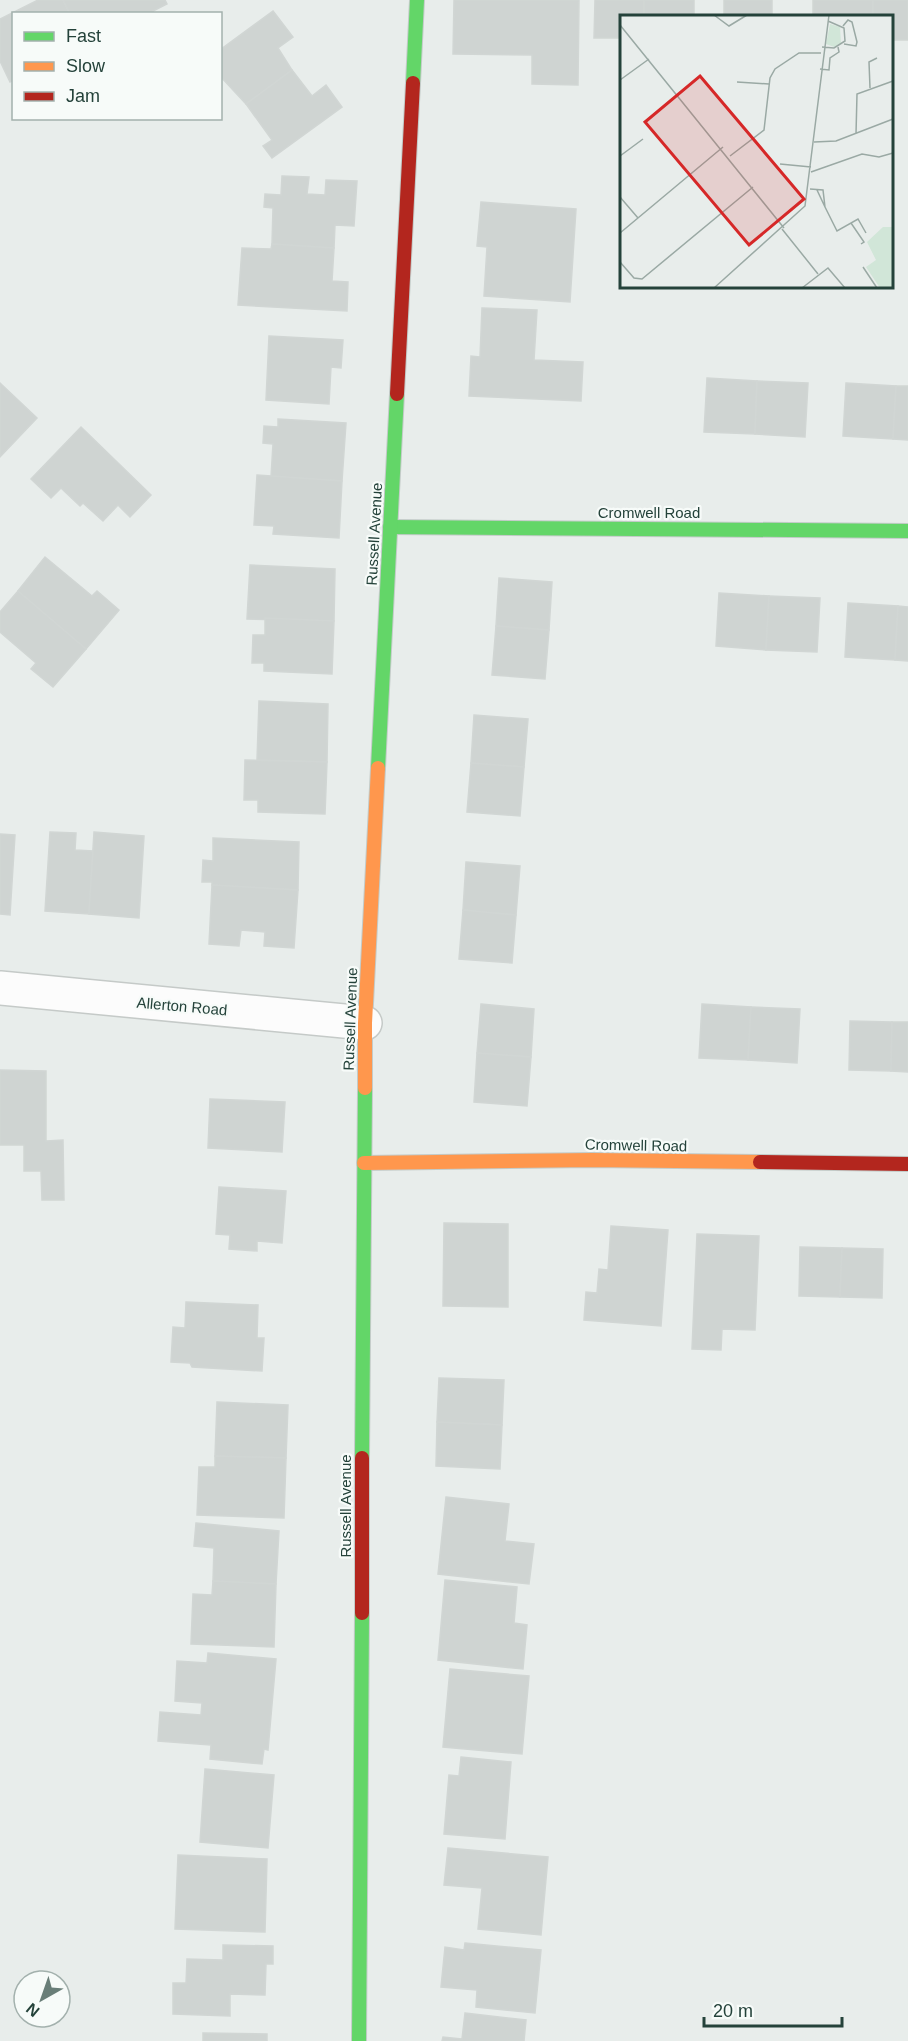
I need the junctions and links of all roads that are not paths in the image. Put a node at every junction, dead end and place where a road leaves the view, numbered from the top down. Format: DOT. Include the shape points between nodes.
graph roads {
  1 [pos="417,0"];
  2 [pos="390,527"];
  3 [pos="908,531"];
  4 [pos="0,988"];
  5 [pos="365,1023"];
  6 [pos="364,1163"];
  7 [pos="908,1164"];
  8 [pos="359,2041"];
  1 -- 2 [label="street, Russell Avenue"];
  2 -- 3 [label="street, Cromwell Road"];
  2 -- 5 [label="street, Russell Avenue"];
  4 -- 5 [label="street, Allerton Road"];
  5 -- 6 [label="street, Russell Avenue"];
  6 -- 7 [label="street, Cromwell Road" via="592,1160"];
  6 -- 8 [label="street, Russell Avenue"];
}
